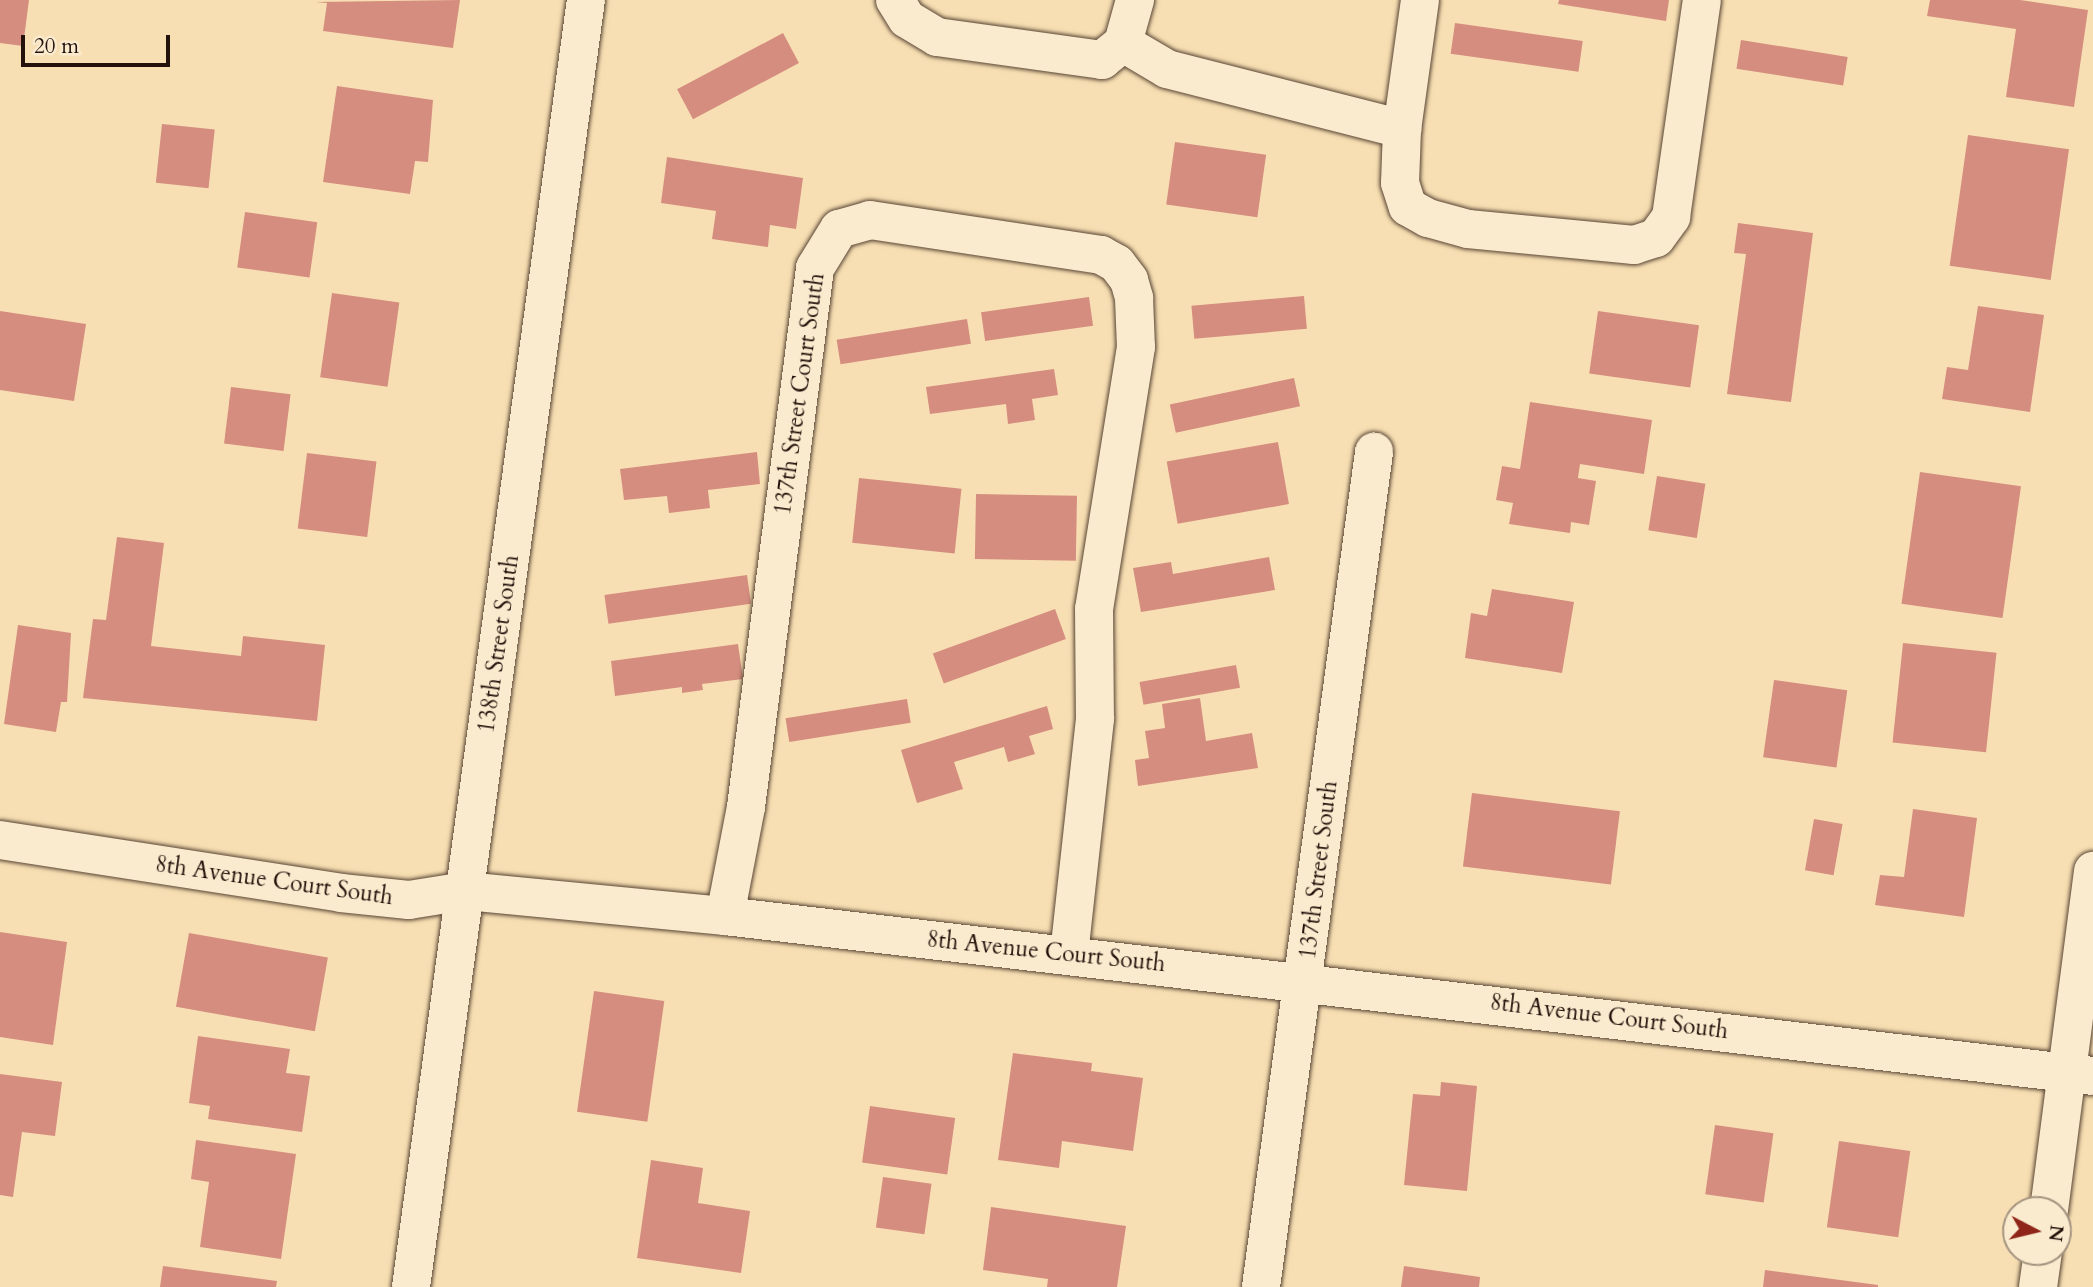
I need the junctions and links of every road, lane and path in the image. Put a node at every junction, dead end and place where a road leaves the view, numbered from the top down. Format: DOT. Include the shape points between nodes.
graph roads {
  1 [pos="586,0"];
  2 [pos="895,0"];
  3 [pos="1135,0"];
  4 [pos="1420,0"];
  5 [pos="1702,0"];
  6 [pos="1123,43"];
  7 [pos="1402,129"];
  8 [pos="1374,453"];
  9 [pos="0,840"];
  10 [pos="2093,871"];
  11 [pos="465,891"];
  12 [pos="724,916"];
  13 [pos="1069,955"];
  14 [pos="1304,981"];
  15 [pos="2080,1075"];
  16 [pos="2052,1196"];
  17 [pos="2041,1266"];
  18 [pos="411,1287"];
  19 [pos="1261,1287"];
  20 [pos="2038,1287"];
  1 -- 11 [label="street, 138th Street South"];
  2 -- 6 [label="street" via="907,19 937,37 1102,60"];
  3 -- 6 [label="street"];
  4 -- 7 [label="street"];
  5 -- 7 [label="street" via="1679,182 1671,218 1656,238 1634,245 1468,229 1428,218 1408,207 1400,183"];
  6 -- 7 [label="street" via="1167,69"];
  8 -- 14 [label="street, 137th Street South"];
  9 -- 11 [label="street, 8th Avenue Court South" via="341,893 408,900"];
  10 -- 15 [label="street"];
  11 -- 12 [label="street, 8th Avenue Court South"];
  11 -- 18 [label="street, 138th Street South"];
  12 -- 13 [label="street, 8th Avenue Court South"];
  12 -- 13 [label="street, 137th Street Court South" via="746,807 815,268 839,229 870,220 1101,255 1117,264 1129,280 1134,298 1136,347 1094,609 1093,744"];
  13 -- 14 [label="street, 8th Avenue Court South"];
  14 -- 15 [label="street, 8th Avenue Court South"];
  14 -- 19 [label="street, 137th Street South"];
  15 -- 16 [label="street"];
  17 -- 20 [label="street"];
}
